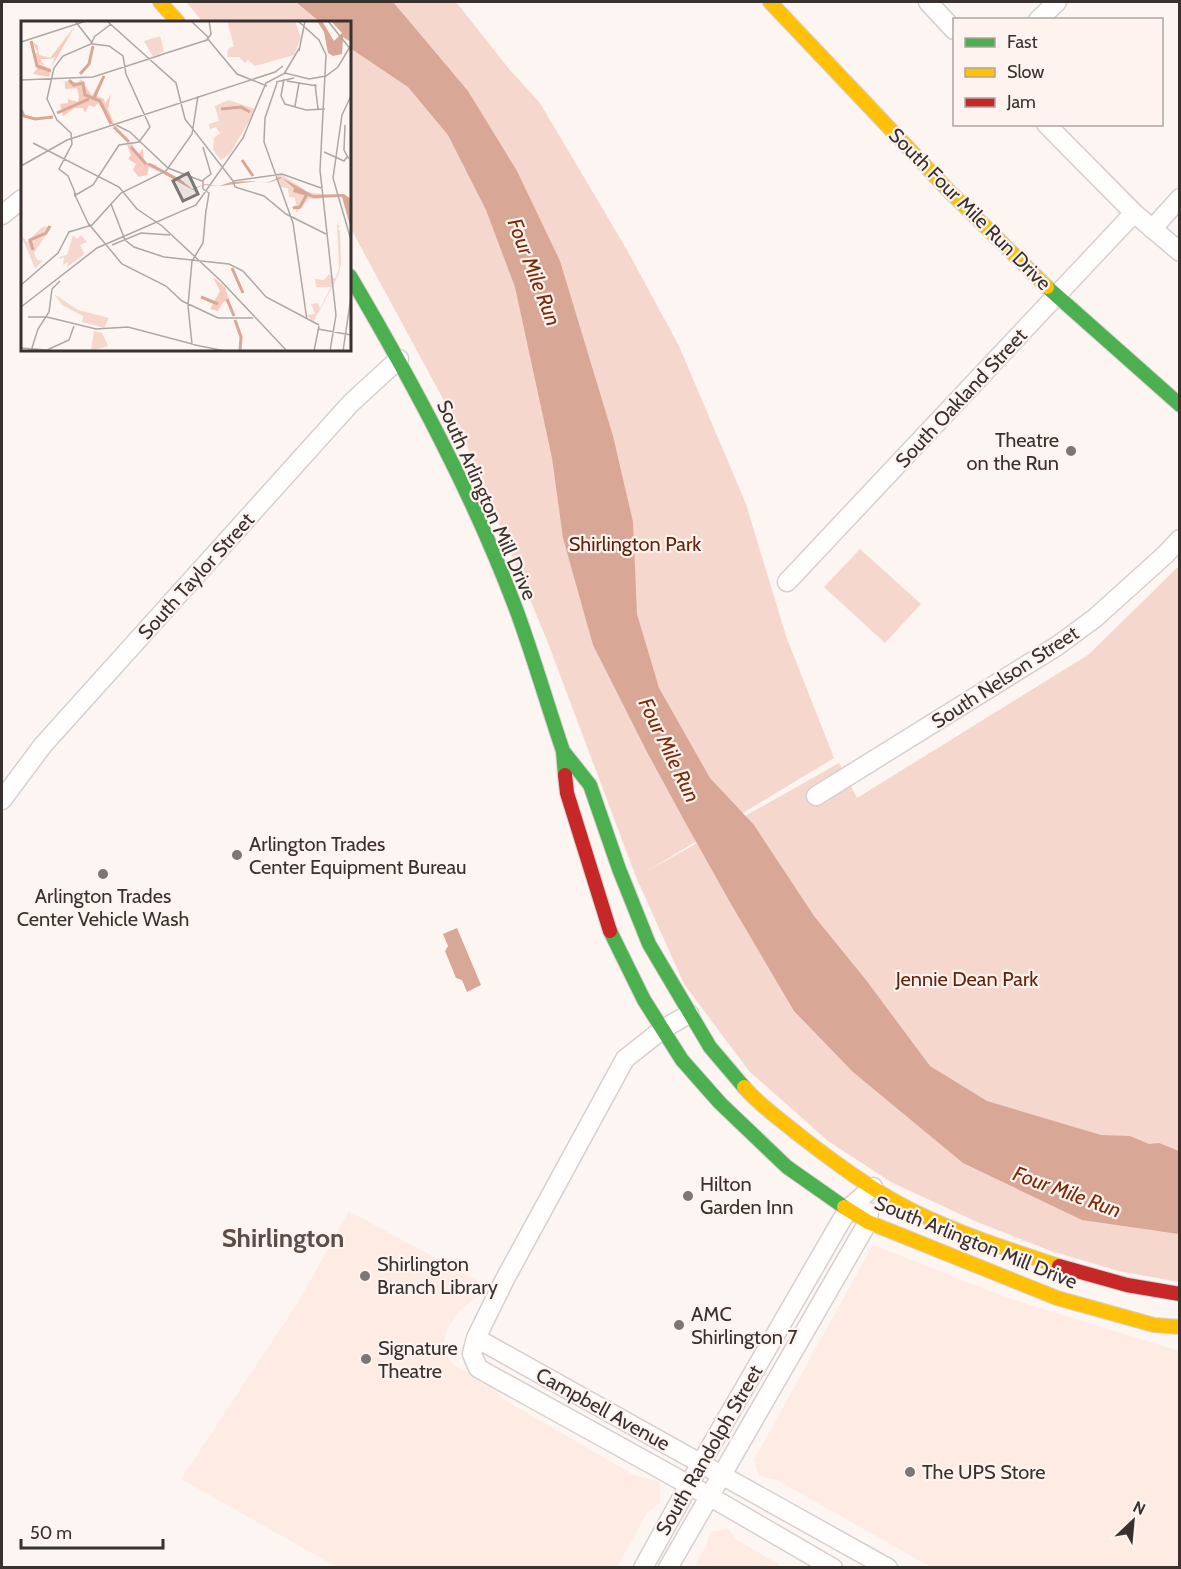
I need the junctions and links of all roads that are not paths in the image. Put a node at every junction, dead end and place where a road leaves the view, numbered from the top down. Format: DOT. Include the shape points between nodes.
graph roads {
  1 [pos="160,2"];
  2 [pos="770,2"];
  3 [pos="928,2"];
  4 [pos="1057,2"];
  5 [pos="1040,18"];
  6 [pos="177,21"];
  7 [pos="953,29"];
  8 [pos="1048,126"];
  9 [pos="1179,198"];
  10 [pos="21,200"];
  11 [pos="1134,213"];
  12 [pos="2,215"];
  13 [pos="1152,229"];
  14 [pos="1179,252"];
  15 [pos="351,278"];
  16 [pos="1057,296"];
  17 [pos="399,359"];
  18 [pos="1179,405"];
  19 [pos="1179,538"];
  20 [pos="787,582"];
  21 [pos="563,751"];
  22 [pos="816,796"];
  23 [pos="2,800"];
  24 [pos="689,1014"];
  25 [pos="663,1029"];
  26 [pos="873,1187"];
  27 [pos="848,1209"];
  28 [pos="868,1222"];
  29 [pos="1179,1294"];
  30 [pos="1179,1327"];
  31 [pos="476,1338"];
  32 [pos="700,1463"];
  33 [pos="721,1474"];
  34 [pos="689,1485"];
  35 [pos="709,1496"];
  36 [pos="643,1568"];
  37 [pos="668,1568"];
  38 [pos="833,1568"];
  39 [pos="888,1568"];
  1 -- 6 [label="street"];
  2 -- 16 [label="street, South Four Mile Run Drive" via="949,191"];
  3 -- 7 [label="street"];
  4 -- 5 [label="street"];
  8 -- 11 [label="street"];
  9 -- 13 [label="street"];
  10 -- 12 [label="street"];
  11 -- 13 [label="street"];
  11 -- 16 [label="street, South Oakland Street"];
  13 -- 14 [label="street"];
  15 -- 17 [label="street, South Arlington Mill Drive"];
  16 -- 18 [label="street, South Four Mile Run Drive"];
  16 -- 20 [label="street, South Oakland Street"];
  17 -- 21 [label="street, South Arlington Mill Drive" via="477,515 516,609"];
  17 -- 23 [label="street, South Taylor Street" via="351,403 50,738"];
  19 -- 22 [label="street, South Nelson Street" via="1095,618 1057,646"];
  21 -- 24 [label="street, South Arlington Mill Drive" via="590,785 649,944"];
  21 -- 25 [label="street, South Arlington Mill Drive" via="567,793 608,926 644,1000"];
  24 -- 25 [label="street, Campbell Avenue"];
  24 -- 26 [label="street, South Arlington Mill Drive" via="710,1047 756,1100"];
  25 -- 27 [label="street, South Arlington Mill Drive" via="682,1060 720,1103 788,1167"];
  25 -- 31 [label="street, Campbell Avenue" via="625,1059"];
  26 -- 27 [label="street, South Randolph Street"];
  26 -- 28 [label="street, South Randolph Street"];
  26 -- 29 [label="street, South Arlington Mill Drive" via="913,1211 996,1246 1127,1285"];
  27 -- 28 [label="street, South Arlington Mill Drive"];
  27 -- 32 [label="street, South Randolph Street"];
  28 -- 30 [label="street, South Arlington Mill Drive" via="1057,1298 1154,1325"];
  28 -- 33 [label="street, South Randolph Street"];
  31 -- 32 [label="street, Campbell Avenue"];
  31 -- 34 [label="street, Campbell Avenue" via="472,1354 478,1368"];
  32 -- 33 [label="street, Campbell Avenue"];
  32 -- 34 [label="street, South Randolph Street"];
  33 -- 35 [label="street, South Randolph Street"];
  33 -- 39 [label="street, Campbell Avenue"];
  34 -- 35 [label="street, Campbell Avenue"];
  34 -- 36 [label="street, South Randolph Street"];
  35 -- 37 [label="street, South Randolph Street"];
  35 -- 38 [label="street, Campbell Avenue"];
}
